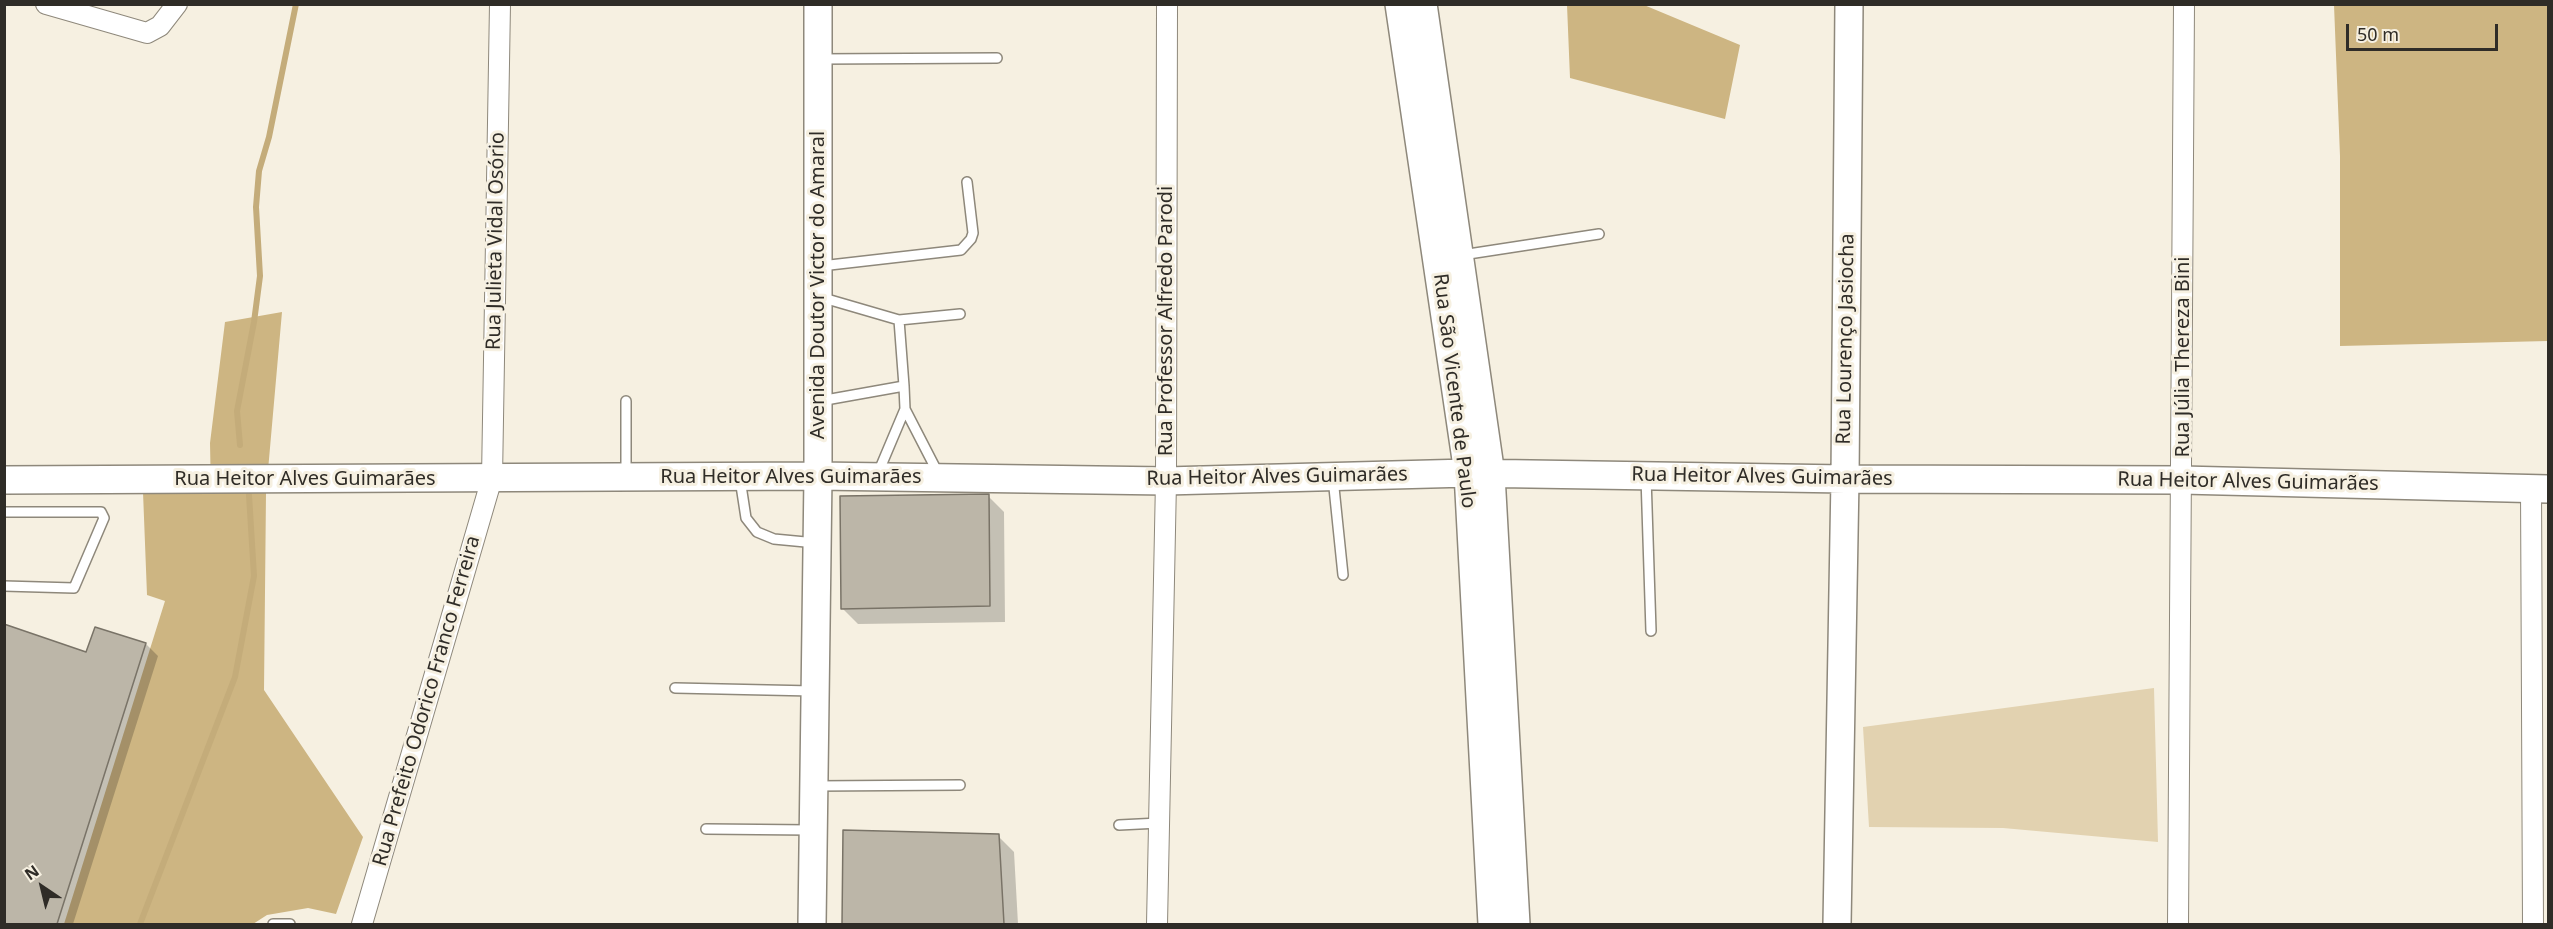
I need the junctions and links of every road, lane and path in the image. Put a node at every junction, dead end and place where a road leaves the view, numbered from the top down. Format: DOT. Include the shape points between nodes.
graph roads {
  1 [pos="46,4"];
  2 [pos="177,4"];
  3 [pos="500,4"];
  4 [pos="818,4"];
  5 [pos="1167,4"];
  6 [pos="1399,4"];
  7 [pos="1424,4"];
  8 [pos="1849,4"];
  9 [pos="2184,4"];
  10 [pos="997,58"];
  11 [pos="818,59"];
  12 [pos="967,182"];
  13 [pos="1599,234"];
  14 [pos="1460,256"];
  15 [pos="818,267"];
  16 [pos="818,297"];
  17 [pos="960,314"];
  18 [pos="899,321"];
  19 [pos="904,386"];
  20 [pos="626,401"];
  21 [pos="818,401"];
  22 [pos="905,409"];
  23 [pos="1480,474"];
  24 [pos="818,476"];
  25 [pos="1333,476"];
  26 [pos="1646,476"];
  27 [pos="626,477"];
  28 [pos="739,477"];
  29 [pos="876,477"];
  30 [pos="940,477"];
  31 [pos="492,478"];
  32 [pos="1845,479"];
  33 [pos="4,480"];
  34 [pos="2182,480"];
  35 [pos="1166,481"];
  36 [pos="2540,488"];
  37 [pos="4,512"];
  38 [pos="817,543"];
  39 [pos="1343,575"];
  40 [pos="4,586"];
  41 [pos="1651,631"];
  42 [pos="675,688"];
  43 [pos="815,691"];
  44 [pos="960,785"];
  45 [pos="814,786"];
  46 [pos="1159,823"];
  47 [pos="1119,825"];
  48 [pos="706,829"];
  49 [pos="813,830"];
  50 [pos="273,924"];
  51 [pos="290,924"];
  52 [pos="362,924"];
  53 [pos="812,924"];
  54 [pos="1157,924"];
  55 [pos="1492,924"];
  56 [pos="1516,924"];
  57 [pos="1837,924"];
  58 [pos="2178,924"];
  59 [pos="2533,924"];
  1 -- 2 [label="street" via="147,33 160,26"];
  3 -- 31 [label="street, Rua Julieta Vidal Osório"];
  4 -- 11 [label="street, Avenida Doutor Victor do Amaral"];
  5 -- 35 [label="street, Rua Professor Alfredo Parodi"];
  6 -- 23 [label="street, Rua São Vicente de Paulo"];
  7 -- 14 [label="street, Rua São Vicente de Paulo"];
  8 -- 32 [label="street, Rua Lourenço Jasiocha"];
  9 -- 34 [label="street, Rua Júlia Thereza Bini"];
  10 -- 11 [label="lane"];
  11 -- 15 [label="street, Avenida Doutor Victor do Amaral"];
  12 -- 15 [label="lane" via="973,233 961,250"];
  13 -- 14 [label="lane"];
  14 -- 23 [label="street, Rua São Vicente de Paulo"];
  15 -- 16 [label="street, Avenida Doutor Victor do Amaral"];
  16 -- 18 [label="lane"];
  16 -- 21 [label="street, Avenida Doutor Victor do Amaral"];
  17 -- 18 [label="lane"];
  18 -- 19 [label="lane"];
  19 -- 21 [label="lane"];
  19 -- 22 [label="lane"];
  20 -- 27 [label="lane"];
  21 -- 24 [label="street, Avenida Doutor Victor do Amaral"];
  22 -- 29 [label="lane"];
  22 -- 30 [label="lane"];
  23 -- 25 [label="street, Rua Heitor Alves Guimarães"];
  23 -- 26 [label="street, Rua Heitor Alves Guimarães"];
  23 -- 55 [label="street, Rua São Vicente de Paulo"];
  23 -- 56 [label="street, Rua São Vicente de Paulo"];
  24 -- 28 [label="street, Rua Heitor Alves Guimarães"];
  24 -- 29 [label="street, Rua Heitor Alves Guimarães"];
  24 -- 38 [label="street, Avenida Doutor Victor do Amaral"];
  25 -- 35 [label="street, Rua Heitor Alves Guimarães"];
  25 -- 39 [label="lane"];
  26 -- 32 [label="street, Rua Heitor Alves Guimarães"];
  26 -- 41 [label="lane"];
  27 -- 28 [label="street, Rua Heitor Alves Guimarães"];
  27 -- 31 [label="street, Rua Heitor Alves Guimarães"];
  28 -- 38 [label="lane" via="746,518 757,532 774,539"];
  29 -- 30 [label="street, Rua Heitor Alves Guimarães"];
  30 -- 35 [label="street, Rua Heitor Alves Guimarães"];
  31 -- 33 [label="street, Rua Heitor Alves Guimarães"];
  31 -- 52 [label="street, Rua Prefeito Odorico Franco Ferreira"];
  32 -- 34 [label="street, Rua Heitor Alves Guimarães"];
  32 -- 57 [label="street, Rua Lourenço Jasiocha"];
  34 -- 36 [label="street, Rua Heitor Alves Guimarães"];
  34 -- 58 [label="street, Rua Júlia Thereza Bini"];
  35 -- 46 [label="street, Rua Professor Alfredo Parodi"];
  36 -- 59 [label="street"];
  37 -- 40 [label="lane" via="101,512 104,518 77,585 71,589"];
  38 -- 43 [label="street, Avenida Doutor Victor do Amaral"];
  42 -- 43 [label="lane"];
  43 -- 45 [label="street, Avenida Doutor Victor do Amaral"];
  44 -- 45 [label="lane"];
  45 -- 49 [label="street, Avenida Doutor Victor do Amaral"];
  46 -- 47 [label="lane"];
  46 -- 54 [label="street, Rua Professor Alfredo Parodi"];
  48 -- 49 [label="lane"];
  49 -- 53 [label="street, Avenida Doutor Victor do Amaral"];
  50 -- 51 [label="lane"];
}
